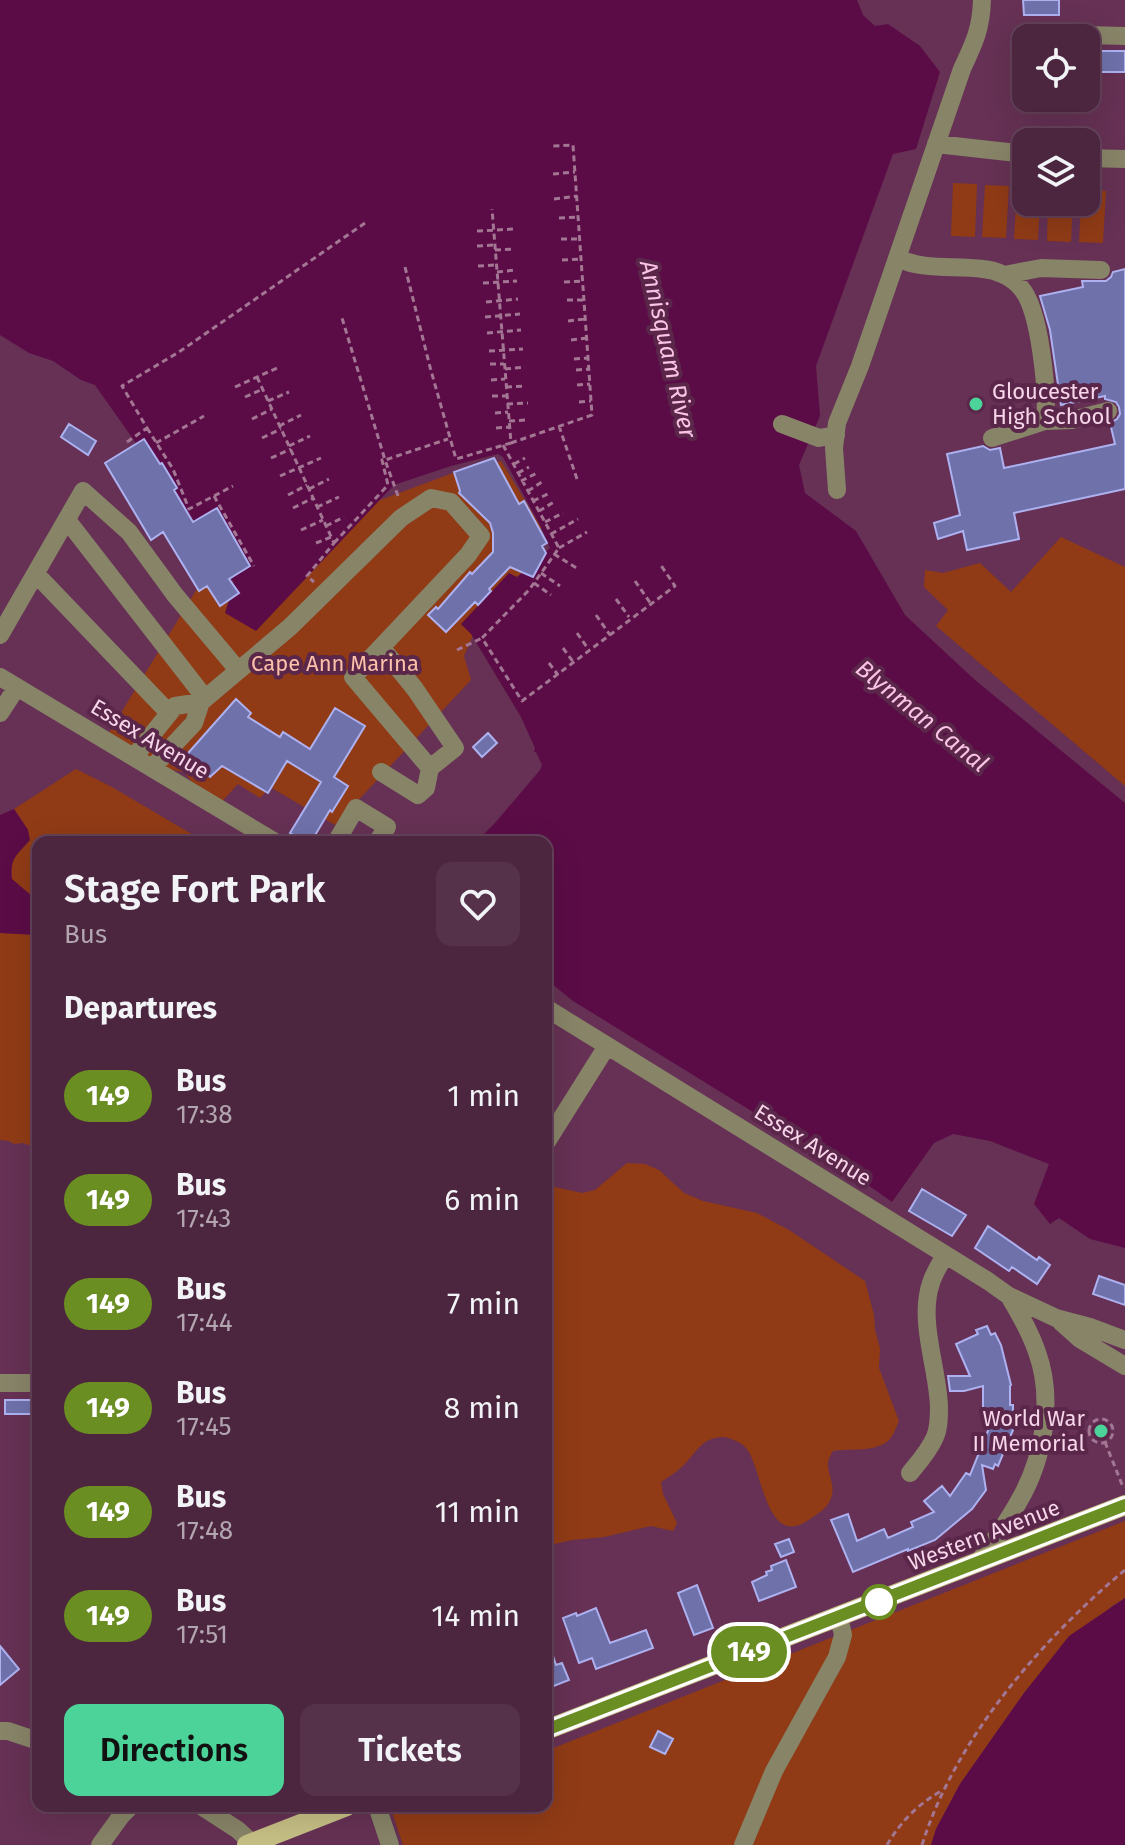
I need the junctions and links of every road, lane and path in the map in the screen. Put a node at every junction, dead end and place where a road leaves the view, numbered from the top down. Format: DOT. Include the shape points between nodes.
graph roads {
  1 [pos="982,0"];
  2 [pos="1100,35"];
  3 [pos="1125,36"];
  4 [pos="936,144"];
  5 [pos="552,146"];
  6 [pos="1012,152"];
  7 [pos="1100,158"];
  8 [pos="1125,159"];
  9 [pos="575,172"];
  10 [pos="553,174"];
  11 [pos="577,196"];
  12 [pos="554,199"];
  13 [pos="492,209"];
  14 [pos="578,217"];
  15 [pos="559,218"];
  16 [pos="365,223"];
  17 [pos="514,229"];
  18 [pos="494,230"];
  19 [pos="477,231"];
  20 [pos="561,239"];
  21 [pos="580,239"];
  22 [pos="477,246"];
  23 [pos="495,247"];
  24 [pos="515,249"];
  25 [pos="897,258"];
  26 [pos="581,259"];
  27 [pos="562,260"];
  28 [pos="496,265"];
  29 [pos="478,266"];
  30 [pos="405,267"];
  31 [pos="516,270"];
  32 [pos="1101,270"];
  33 [pos="497,272"];
  34 [pos="1004,275"];
  35 [pos="517,281"];
  36 [pos="583,281"];
  37 [pos="498,282"];
  38 [pos="564,282"];
  39 [pos="483,283"];
  40 [pos="518,299"];
  41 [pos="567,300"];
  42 [pos="584,300"];
  43 [pos="499,301"];
  44 [pos="486,302"];
  45 [pos="520,314"];
  46 [pos="500,316"];
  47 [pos="485,317"];
  48 [pos="342,318"];
  49 [pos="585,319"];
  50 [pos="568,321"];
  51 [pos="521,330"];
  52 [pos="502,332"];
  53 [pos="487,333"];
  54 [pos="587,338"];
  55 [pos="571,340"];
  56 [pos="523,349"];
  57 [pos="503,350"];
  58 [pos="489,351"];
  59 [pos="588,358"];
  60 [pos="574,359"];
  61 [pos="490,364"];
  62 [pos="504,366"];
  63 [pos="525,367"];
  64 [pos="277,368"];
  65 [pos="589,369"];
  66 [pos="576,370"];
  67 [pos="257,377"];
  68 [pos="505,379"];
  69 [pos="491,380"];
  70 [pos="590,384"];
  71 [pos="577,385"];
  72 [pos="526,386"];
  73 [pos="235,387"];
  74 [pos="506,387"];
  75 [pos="263,389"];
  76 [pos="289,392"];
  77 [pos="492,396"];
  78 [pos="507,396"];
  79 [pos="245,397"];
  80 [pos="268,401"];
  81 [pos="591,401"];
  82 [pos="579,402"];
  83 [pos="528,403"];
  84 [pos="507,404"];
  85 [pos="272,409"];
  86 [pos="1108,411"];
  87 [pos="508,412"];
  88 [pos="495,413"];
  89 [pos="301,415"];
  90 [pos="204,416"];
  91 [pos="252,419"];
  92 [pos="527,420"];
  93 [pos="509,421"];
  94 [pos="1045,421"];
  95 [pos="782,424"];
  96 [pos="559,426"];
  97 [pos="280,427"];
  98 [pos="509,427"];
  99 [pos="147,428"];
  100 [pos="496,428"];
  101 [pos="836,435"];
  102 [pos="310,436"];
  103 [pos="262,438"];
  104 [pos="992,438"];
  105 [pos="450,439"];
  106 [pos="127,442"];
  107 [pos="156,443"];
  108 [pos="511,443"];
  109 [pos="503,445"];
  110 [pos="290,448"];
  111 [pos="271,458"];
  112 [pos="321,458"];
  113 [pos="525,458"];
  114 [pos="385,460"];
  115 [pos="514,464"];
  116 [pos="529,467"];
  117 [pos="299,468"];
  118 [pos="518,473"];
  119 [pos="537,473"];
  120 [pos="280,476"];
  121 [pos="329,479"];
  122 [pos="577,479"];
  123 [pos="521,481"];
  124 [pos="542,482"];
  125 [pos="233,486"];
  126 [pos="308,487"];
  127 [pos="837,490"];
  128 [pos="528,491"];
  129 [pos="550,493"];
  130 [pos="288,495"];
  131 [pos="214,496"];
  132 [pos="398,496"];
  133 [pos="339,497"];
  134 [pos="313,498"];
  135 [pos="533,501"];
  136 [pos="554,502"];
  137 [pos="317,507"];
  138 [pos="293,508"];
  139 [pos="539,511"];
  140 [pos="563,513"];
  141 [pos="344,517"];
  142 [pos="578,519"];
  143 [pos="67,520"];
  144 [pos="323,520"];
  145 [pos="545,522"];
  146 [pos="326,526"];
  147 [pos="301,530"];
  148 [pos="587,532"];
  149 [pos="551,534"];
  150 [pos="331,537"];
  151 [pos="316,543"];
  152 [pos="334,543"];
  153 [pos="559,548"];
  154 [pos="554,554"];
  155 [pos="660,564"];
  156 [pos="254,566"];
  157 [pos="578,569"];
  158 [pos="541,573"];
  159 [pos="36,574"];
  160 [pos="635,581"];
  161 [pos="534,583"];
  162 [pos="317,585"];
  163 [pos="560,586"];
  164 [pos="551,595"];
  165 [pos="616,599"];
  166 [pos="651,604"];
  167 [pos="596,615"];
  168 [pos="629,617"];
  169 [pos="577,633"];
  170 [pos="0,635"];
  171 [pos="610,635"];
  172 [pos="482,638"];
  173 [pos="381,647"];
  174 [pos="563,648"];
  175 [pos="457,650"];
  176 [pos="590,651"];
  177 [pos="549,663"];
  178 [pos="574,663"];
  179 [pos="238,670"];
  180 [pos="558,675"];
  181 [pos="0,677"];
  182 [pos="17,687"];
  183 [pos="203,700"];
  184 [pos="0,713"];
  185 [pos="169,713"];
  186 [pos="134,757"];
  187 [pos="152,768"];
  188 [pos="430,768"];
  189 [pos="381,772"];
  190 [pos="265,836"];
  191 [pos="340,836"];
  192 [pos="381,836"];
  193 [pos="552,1012"];
  194 [pos="607,1046"];
  195 [pos="552,1133"];
  196 [pos="945,1255"];
  197 [pos="1009,1296"];
  198 [pos="1056,1318"];
  199 [pos="1125,1340"];
  200 [pos="1125,1366"];
  201 [pos="0,1383"];
  202 [pos="32,1383"];
  203 [pos="1105,1442"];
  204 [pos="910,1473"];
  205 [pos="1124,1497"];
  206 [pos="978,1563"];
  207 [pos="1125,1570"];
  208 [pos="839,1617"];
  209 [pos="552,1728"];
  210 [pos="0,1731"];
  211 [pos="32,1739"];
  212 [pos="943,1790"];
  213 [pos="126,1812"];
  214 [pos="215,1812"];
  215 [pos="332,1812"];
  216 [pos="379,1812"];
  217 [pos="251,1844"];
  218 [pos="100,1845"];
  219 [pos="390,1845"];
  220 [pos="743,1845"];
  221 [pos="887,1845"];
  222 [pos="922,1845"];
  1 -- 4 [label="street" via="978,33"];
  2 -- 3 [label="street"];
  4 -- 6 [label="street"];
  4 -- 25 [label="street"];
  5 -- 9 [label="path" via="573,145"];
  7 -- 8 [label="street"];
  9 -- 10 [label="path"];
  9 -- 11 [label="path"];
  11 -- 12 [label="path"];
  11 -- 14 [label="path"];
  13 -- 18 [label="path"];
  14 -- 15 [label="path"];
  14 -- 21 [label="path"];
  16 -- 99 [label="path" via="122,386"];
  17 -- 18 [label="path"];
  18 -- 19 [label="path"];
  18 -- 23 [label="path"];
  20 -- 21 [label="path"];
  21 -- 26 [label="path"];
  22 -- 23 [label="path"];
  23 -- 24 [label="path"];
  23 -- 28 [label="path"];
  25 -- 34 [label="street" via="924,267"];
  25 -- 101 [label="street"];
  26 -- 27 [label="path"];
  26 -- 36 [label="path"];
  28 -- 29 [label="path"];
  28 -- 33 [label="path"];
  30 -- 105 [label="path"];
  31 -- 33 [label="path"];
  32 -- 34 [label="street" via="1041,268"];
  33 -- 37 [label="path"];
  34 -- 94 [label="street" via="1021,287 1039,339"];
  35 -- 37 [label="path"];
  36 -- 38 [label="path"];
  36 -- 42 [label="path"];
  37 -- 39 [label="path"];
  37 -- 43 [label="path"];
  40 -- 43 [label="path"];
  41 -- 42 [label="path"];
  42 -- 49 [label="path"];
  43 -- 44 [label="path"];
  43 -- 46 [label="path"];
  45 -- 46 [label="path"];
  46 -- 47 [label="path"];
  46 -- 52 [label="path"];
  48 -- 114 [label="path"];
  49 -- 50 [label="path"];
  49 -- 54 [label="path"];
  51 -- 52 [label="path"];
  52 -- 53 [label="path"];
  52 -- 57 [label="path"];
  54 -- 55 [label="path"];
  54 -- 59 [label="path"];
  56 -- 57 [label="path"];
  57 -- 58 [label="path"];
  57 -- 62 [label="path"];
  59 -- 60 [label="path"];
  59 -- 65 [label="path"];
  61 -- 62 [label="path"];
  62 -- 63 [label="path"];
  62 -- 68 [label="path"];
  64 -- 67 [label="path"];
  65 -- 66 [label="path"];
  65 -- 70 [label="path"];
  67 -- 73 [label="path"];
  67 -- 75 [label="path"];
  68 -- 69 [label="path"];
  68 -- 74 [label="path"];
  70 -- 71 [label="path"];
  70 -- 81 [label="path"];
  72 -- 74 [label="path"];
  74 -- 78 [label="path"];
  75 -- 79 [label="path"];
  75 -- 80 [label="path"];
  76 -- 80 [label="path"];
  77 -- 78 [label="path"];
  78 -- 84 [label="path"];
  80 -- 85 [label="path"];
  81 -- 82 [label="path"];
  81 -- 96 [label="path" via="592,415"];
  83 -- 84 [label="path"];
  84 -- 87 [label="path"];
  85 -- 91 [label="path"];
  85 -- 97 [label="path"];
  86 -- 94 [label="street"];
  87 -- 88 [label="path"];
  87 -- 93 [label="path"];
  89 -- 97 [label="path"];
  90 -- 107 [label="path"];
  92 -- 93 [label="path"];
  93 -- 98 [label="path"];
  94 -- 104 [label="street"];
  95 -- 101 [label="street" via="819,438"];
  96 -- 108 [label="path"];
  96 -- 122 [label="path"];
  97 -- 103 [label="path"];
  97 -- 110 [label="path"];
  98 -- 100 [label="path"];
  98 -- 108 [label="path"];
  99 -- 106 [label="path"];
  99 -- 107 [label="path"];
  101 -- 127 [label="street"];
  102 -- 110 [label="path"];
  105 -- 109 [label="path" via="456,459"];
  105 -- 114 [label="path"];
  107 -- 131 [label="path" via="189,509"];
  108 -- 109 [label="path"];
  109 -- 128 [label="path"];
  110 -- 111 [label="path"];
  110 -- 117 [label="path"];
  112 -- 117 [label="path"];
  113 -- 115 [label="path"];
  114 -- 132 [label="path"];
  114 -- 152 [label="path" via="388,485"];
  116 -- 118 [label="path"];
  117 -- 120 [label="path"];
  117 -- 126 [label="path"];
  119 -- 123 [label="path"];
  121 -- 126 [label="path"];
  124 -- 128 [label="path"];
  125 -- 131 [label="path"];
  126 -- 130 [label="path"];
  126 -- 134 [label="path"];
  128 -- 135 [label="path"];
  129 -- 135 [label="path"];
  131 -- 156 [label="path"];
  133 -- 137 [label="path"];
  134 -- 137 [label="path"];
  134 -- 138 [label="path"];
  135 -- 139 [label="path"];
  136 -- 139 [label="path"];
  137 -- 144 [label="path"];
  139 -- 145 [label="path"];
  140 -- 145 [label="path"];
  141 -- 146 [label="path"];
  142 -- 149 [label="path"];
  143 -- 159 [label="street"];
  143 -- 179 [label="street" via="83,491 129,532"];
  143 -- 183 [label="street"];
  144 -- 146 [label="path"];
  144 -- 147 [label="path"];
  145 -- 149 [label="path"];
  146 -- 150 [label="path"];
  148 -- 153 [label="path"];
  149 -- 153 [label="path"];
  150 -- 151 [label="path"];
  150 -- 152 [label="path"];
  152 -- 162 [label="path" via="307,576"];
  153 -- 154 [label="path"];
  154 -- 157 [label="path"];
  154 -- 158 [label="path"];
  155 -- 166 [label="path" via="675,586"];
  158 -- 161 [label="path"];
  158 -- 163 [label="path"];
  159 -- 170 [label="street"];
  159 -- 185 [label="street"];
  160 -- 166 [label="path"];
  161 -- 164 [label="path"];
  161 -- 172 [label="path"];
  165 -- 168 [label="path"];
  166 -- 171 [label="path"];
  167 -- 171 [label="path"];
  169 -- 176 [label="path"];
  171 -- 176 [label="path"];
  172 -- 175 [label="path"];
  172 -- 180 [label="path" via="522,701"];
  173 -- 179 [label="street" via="481,536 451,502 431,498 401,518"];
  173 -- 188 [label="street" via="455,748"];
  173 -- 188 [label="street" via="353,677"];
  174 -- 178 [label="path"];
  176 -- 178 [label="path"];
  177 -- 180 [label="path"];
  178 -- 180 [label="path"];
  179 -- 183 [label="street"];
  181 -- 182 [label="street, Essex Avenue"];
  182 -- 184 [label="street"];
  182 -- 186 [label="street, Essex Avenue"];
  183 -- 185 [label="street" via="175,706"];
  183 -- 187 [label="street" via="194,723"];
  185 -- 186 [label="street"];
  186 -- 187 [label="street, Essex Avenue"];
  187 -- 190 [label="street, Essex Avenue"];
  188 -- 189 [label="street" via="426,788 418,795"];
  191 -- 192 [label="street" via="356,808 387,827"];
  193 -- 194 [label="street, Essex Avenue"];
  194 -- 195 [label="street"];
  194 -- 196 [label="street, Essex Avenue"];
  196 -- 197 [label="street, Essex Avenue"];
  196 -- 204 [label="street" via="930,1284 928,1307 938,1391 937,1435"];
  197 -- 198 [label="street, Essex Avenue"];
  197 -- 206 [label="street" via="1038,1354 1044,1422 1030,1480"];
  198 -- 199 [label="street, Essex Avenue"];
  198 -- 200 [label="street, Essex Avenue"];
  201 -- 202 [label="street"];
  203 -- 203 [label="path" via="1113,1427 1099,1419 1091,1424 1090,1436"];
  203 -- 205 [label="path"];
  205 -- 206 [label="main road, Western Avenue"];
  206 -- 208 [label="main road, Western Avenue"];
  207 -- 212 [label="path" via="1022,1674"];
  208 -- 209 [label="main road, Western Avenue"];
  208 -- 220 [label="street" via="843,1635 837,1657 821,1677"];
  210 -- 211 [label="street"];
  212 -- 221 [label="path" via="912,1811"];
  212 -- 222 [label="path"];
  213 -- 218 [label="street"];
  214 -- 217 [label="street"];
  215 -- 217 [label="main road"];
  216 -- 219 [label="street"];
}
